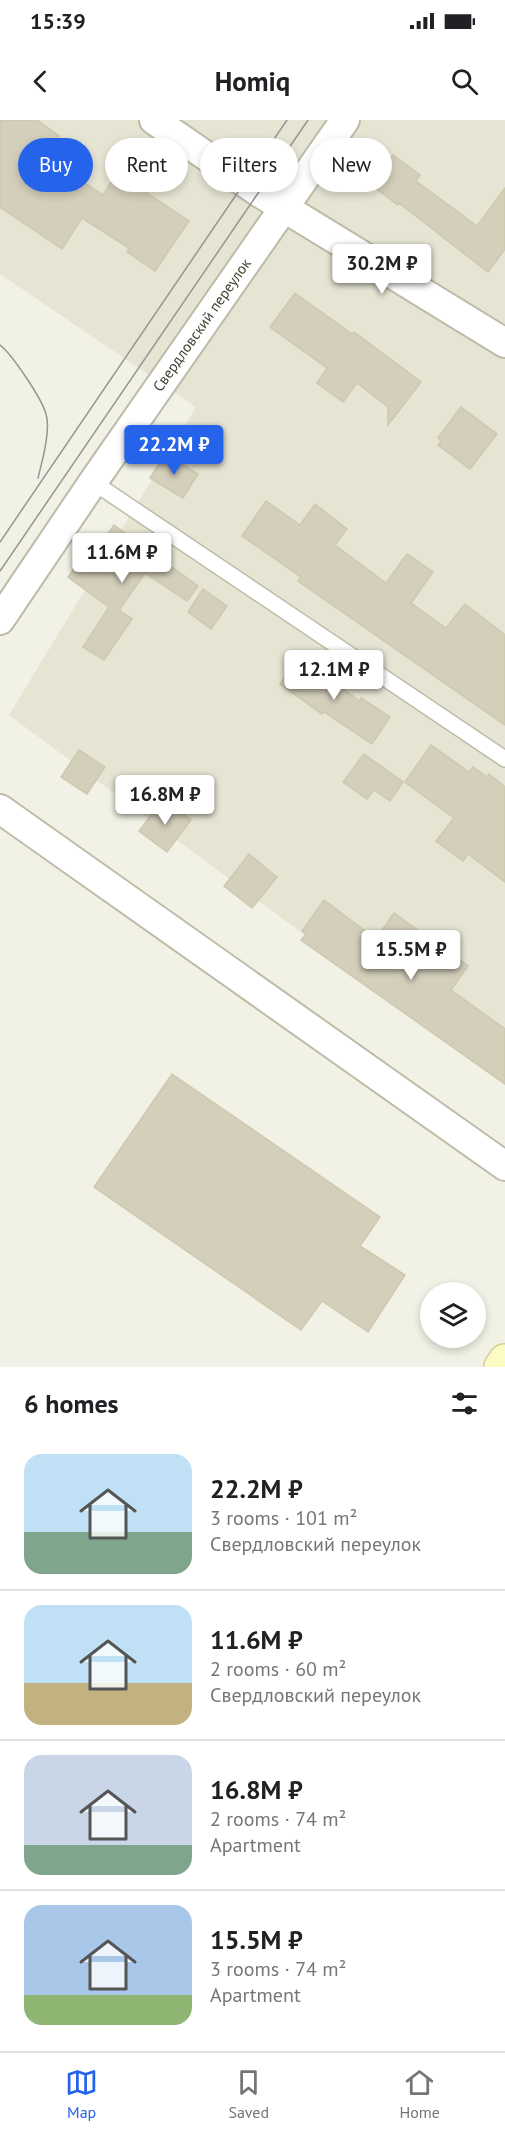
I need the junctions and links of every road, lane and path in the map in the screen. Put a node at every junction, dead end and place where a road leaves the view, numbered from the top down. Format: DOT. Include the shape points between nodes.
graph roads {
  1 [pos="154,120"];
  2 [pos="345,120"];
  3 [pos="284,207"];
  4 [pos="505,343"];
  5 [pos="93,482"];
  6 [pos="0,620"];
  7 [pos="505,759"];
  8 [pos="0,809"];
  9 [pos="505,1166"];
  10 [pos="505,1361"];
  11 [pos="501,1367"];
  1 -- 3 [label="street"];
  2 -- 3 [label="street, Свердловский переулок"];
  3 -- 4 [label="street"];
  3 -- 5 [label="street, Свердловский переулок"];
  5 -- 6 [label="street, Свердловский переулок"];
  5 -- 7 [label="lane"];
  8 -- 9 [label="street"];
  10 -- 11 [label="main road"];
}
